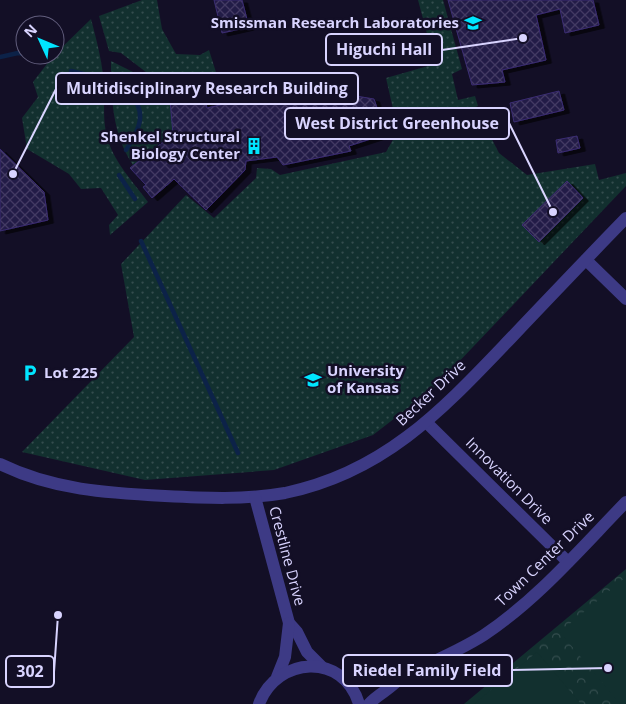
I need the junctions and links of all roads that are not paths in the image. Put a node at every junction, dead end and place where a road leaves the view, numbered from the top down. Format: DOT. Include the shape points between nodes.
graph roads {
  1 [pos="626,218"];
  2 [pos="586,260"];
  3 [pos="626,299"];
  4 [pos="427,423"];
  5 [pos="0,464"];
  6 [pos="255,497"];
  7 [pos="626,502"];
  8 [pos="568,562"];
  9 [pos="289,623"];
  10 [pos="322,667"];
  11 [pos="402,676"];
  12 [pos="277,677"];
  13 [pos="344,679"];
  14 [pos="259,704"];
  15 [pos="359,704"];
  16 [pos="369,704"];
  1 -- 2 [label="street, Becker Drive"];
  2 -- 3 [label="street"];
  2 -- 4 [label="street, Becker Drive"];
  4 -- 6 [label="street, Becker Drive" via="385,453 337,476 286,492"];
  4 -- 8 [label="street, Innovation Drive"];
  5 -- 6 [label="street, Becker Drive" via="36,480 80,490 212,498"];
  6 -- 9 [label="street, Crestline Drive"];
  7 -- 8 [label="street, Town Center Drive"];
  8 -- 11 [label="street, Town Center Drive" via="514,614 483,635"];
  9 -- 10 [label="street, Crestline Drive" via="307,652"];
  9 -- 12 [label="street, Crestline Drive" via="285,657"];
  10 -- 12 [label="street" via="298,667"];
  10 -- 13 [label="street"];
  11 -- 13 [label="street, Town Center Drive"];
  11 -- 16 [label="street, Town Center Drive"];
  12 -- 14 [label="street"];
  13 -- 15 [label="street"];
}
